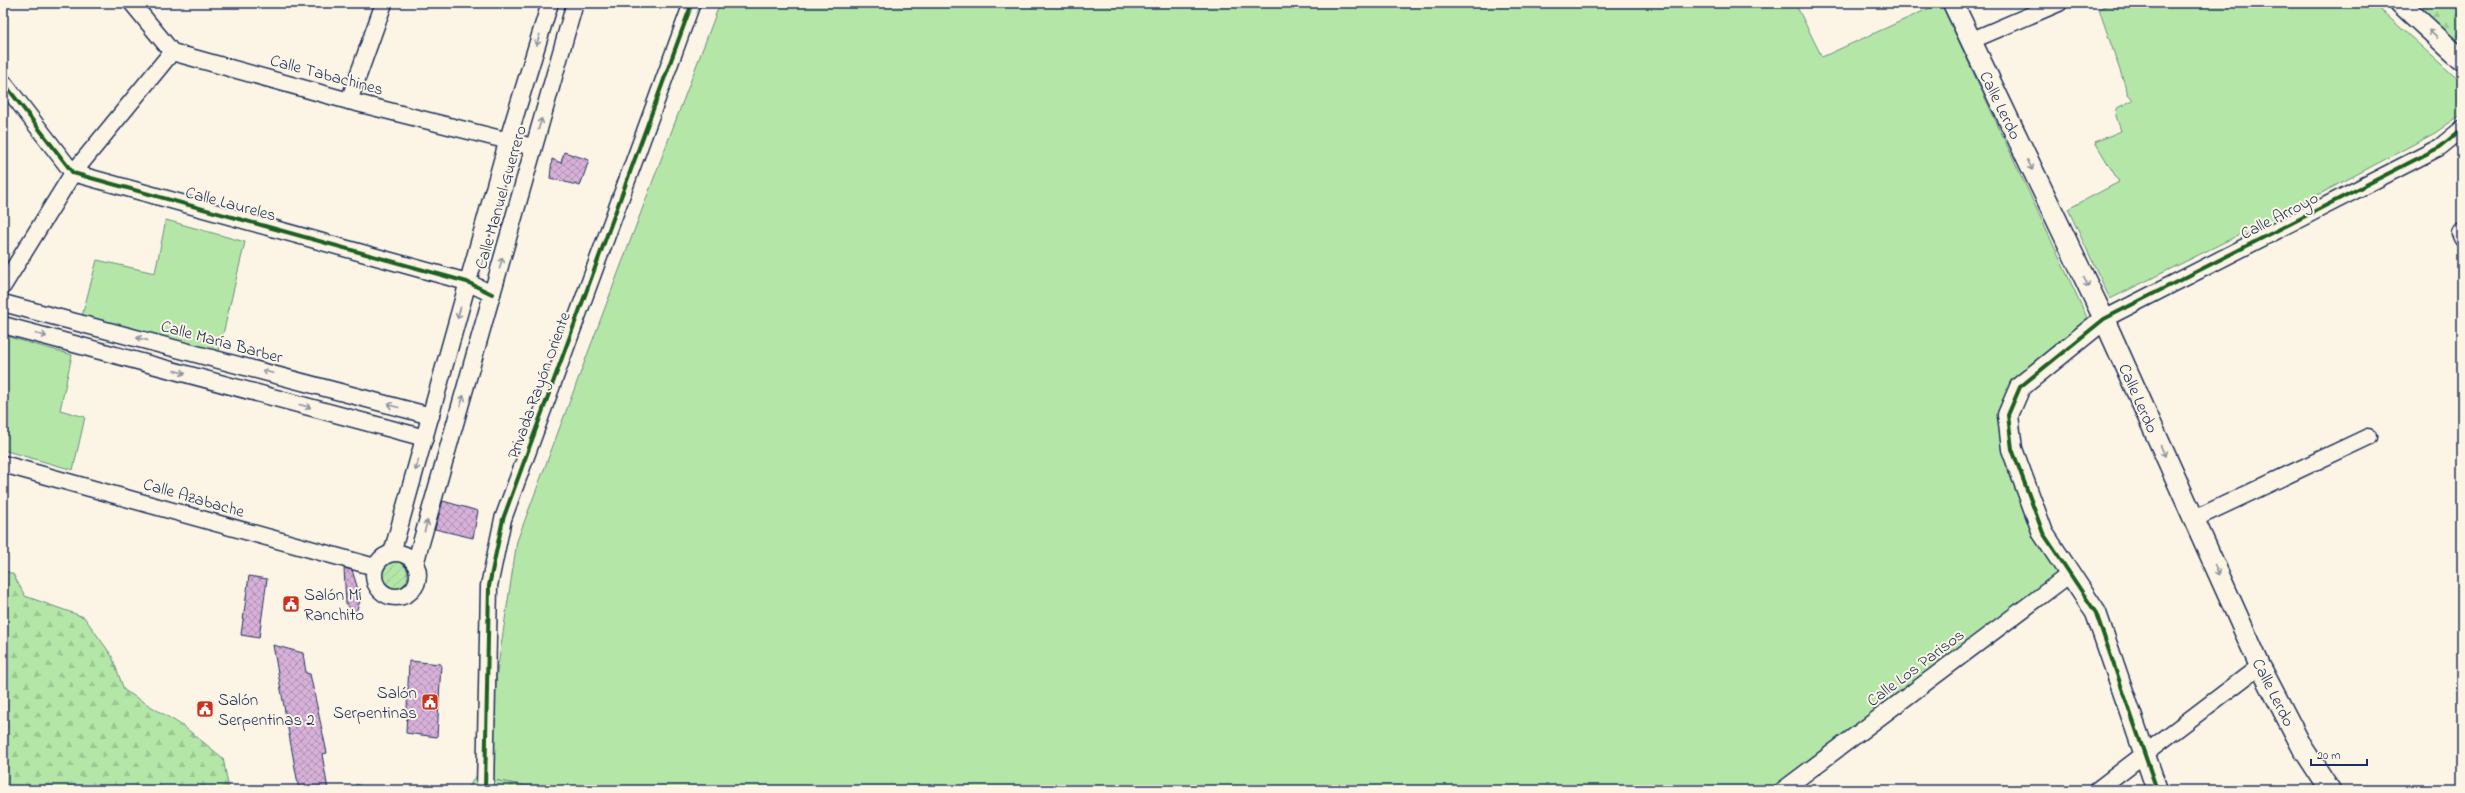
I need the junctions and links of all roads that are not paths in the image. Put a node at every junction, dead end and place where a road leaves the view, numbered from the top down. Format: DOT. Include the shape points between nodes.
graph roads {
  1 [pos="132,3"];
  2 [pos="384,3"];
  3 [pos="550,3"];
  4 [pos="575,3"];
  5 [pos="692,3"];
  6 [pos="1953,3"];
  7 [pos="2059,3"];
  8 [pos="2400,3"];
  9 [pos="1970,41"];
  10 [pos="172,52"];
  11 [pos="2462,60"];
  12 [pos="3,82"];
  13 [pos="350,101"];
  14 [pos="2462,129"];
  15 [pos="508,139"];
  16 [pos="533,147"];
  17 [pos="73,173"];
  18 [pos="2462,232"];
  19 [pos="2462,238"];
  20 [pos="467,282"];
  21 [pos="3,286"];
  22 [pos="492,294"];
  23 [pos="3,302"];
  24 [pos="2104,319"];
  25 [pos="3,325"];
  26 [pos="431,416"];
  27 [pos="2368,437"];
  28 [pos="425,438"];
  29 [pos="3,464"];
  30 [pos="2194,519"];
  31 [pos="392,553"];
  32 [pos="416,564"];
  33 [pos="375,567"];
  34 [pos="2070,574"];
  35 [pos="2260,666"];
  36 [pos="2145,755"];
  37 [pos="485,790"];
  38 [pos="1783,790"];
  39 [pos="2097,790"];
  40 [pos="2157,790"];
  41 [pos="2330,790"];
  1 -- 10 [label="street"];
  2 -- 13 [label="street"];
  3 -- 15 [label="street, Calle Manuel Guerrero, one-way"];
  16 -- 4 [label="street, Calle Manuel Guerrero, one-way"];
  5 -- 37 [label="street, Privada Rayón Oriente" via="503,518 489,586"];
  6 -- 9 [label="street, Calle Lerdo"];
  7 -- 9 [label="street"];
  11 -- 8 [label="street, one-way"];
  9 -- 24 [label="street, Calle Lerdo, one-way"];
  10 -- 13 [label="street, Calle Tabachines"];
  10 -- 17 [label="street"];
  12 -- 17 [label="street"];
  13 -- 15 [label="street, Calle Tabachines"];
  14 -- 24 [label="street, Calle Arroyo" via="2440,147"];
  15 -- 16 [label="street, Calle Tabachines"];
  15 -- 20 [label="street, Calle Manuel Guerrero"];
  22 -- 16 [label="street, Calle Manuel Guerrero, one-way"];
  17 -- 20 [label="street, Calle Laureles"];
  17 -- 21 [label="street"];
  18 -- 19 [label="street"];
  20 -- 22 [label="street, Calle Laureles"];
  20 -- 26 [label="street, Calle Manuel Guerrero, one-way"];
  32 -- 22 [label="street, Calle Manuel Guerrero, one-way"];
  26 -- 23 [label="street, Calle María Barber, one-way"];
  24 -- 30 [label="street, Calle Lerdo, one-way"];
  24 -- 34 [label="street" via="2020,387 2008,415 2012,449 2043,533"];
  25 -- 28 [label="street, one-way"];
  26 -- 28 [label="street, Calle Manuel Guerrero"];
  27 -- 30 [label="street"];
  28 -- 31 [label="street, Calle Manuel Guerrero, one-way"];
  29 -- 33 [label="street, Calle Azabache"];
  30 -- 35 [label="street, Calle Lerdo, one-way"];
  31 -- 32 [label="street" via="406,554"];
  31 -- 33 [label="street" via="382,558"];
  32 -- 33 [label="street" via="418,572 413,589 398,597 390,596 379,588 374,576"];
  34 -- 36 [label="street" via="2096,613"];
  34 -- 38 [label="street, Calle Los Parisos"];
  35 -- 36 [label="street"];
  35 -- 41 [label="street, Calle Lerdo" via="2302,747"];
  36 -- 39 [label="street"];
  36 -- 40 [label="street"];
}
